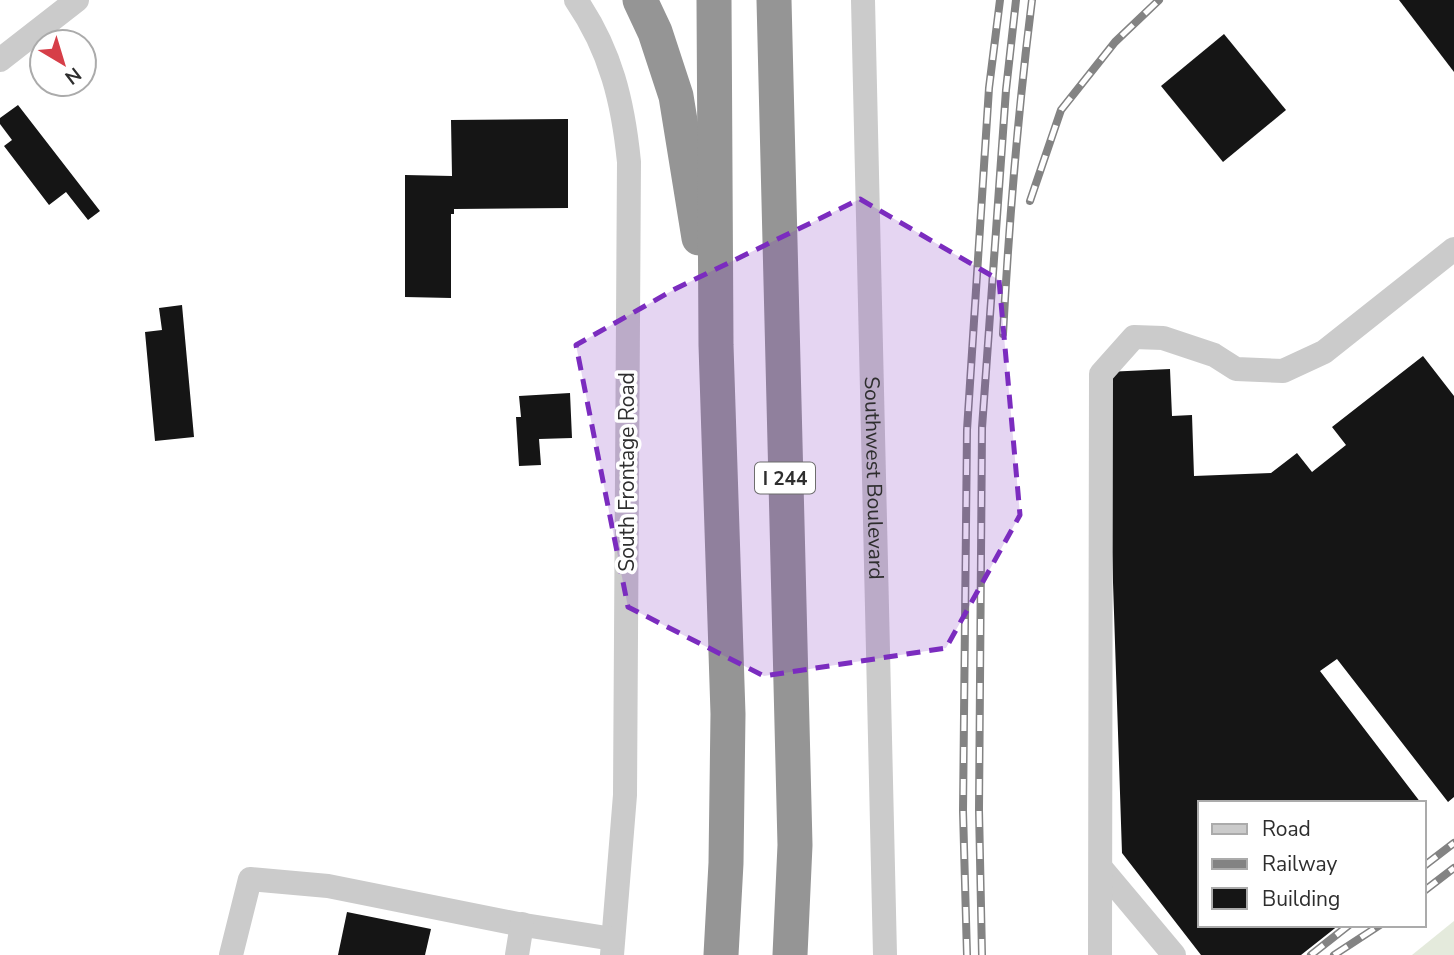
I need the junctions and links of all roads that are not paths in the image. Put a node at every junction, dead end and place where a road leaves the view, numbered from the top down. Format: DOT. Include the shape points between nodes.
graph roads {
  1 [pos="76,0"];
  2 [pos="576,0"];
  3 [pos="640,0"];
  4 [pos="714,0"];
  5 [pos="774,0"];
  6 [pos="863,0"];
  7 [pos="0,60"];
  8 [pos="1454,249"];
  9 [pos="716,345"];
  10 [pos="1101,868"];
  11 [pos="522,924"];
  12 [pos="612,947"];
  13 [pos="232,955"];
  14 [pos="517,955"];
  15 [pos="721,955"];
  16 [pos="790,955"];
  17 [pos="885,955"];
  18 [pos="1100,955"];
  19 [pos="1174,955"];
  1 -- 7 [label="street"];
  2 -- 12 [label="street, South Frontage Road" via="614,73 629,162 625,795"];
  3 -- 9 [label="highway" via="656,32 676,96"];
  4 -- 9 [label="highway"];
  5 -- 16 [label="highway, I 244" via="795,845"];
  6 -- 17 [label="street, Southwest Boulevard"];
  8 -- 10 [label="street" via="1324,352 1283,371 1236,369 1214,355 1163,338 1134,337 1101,374"];
  9 -- 15 [label="highway" via="729,714"];
  10 -- 18 [label="street"];
  10 -- 19 [label="street"];
  11 -- 12 [label="street"];
  11 -- 13 [label="street" via="328,886 250,879"];
  11 -- 14 [label="street"];
}
